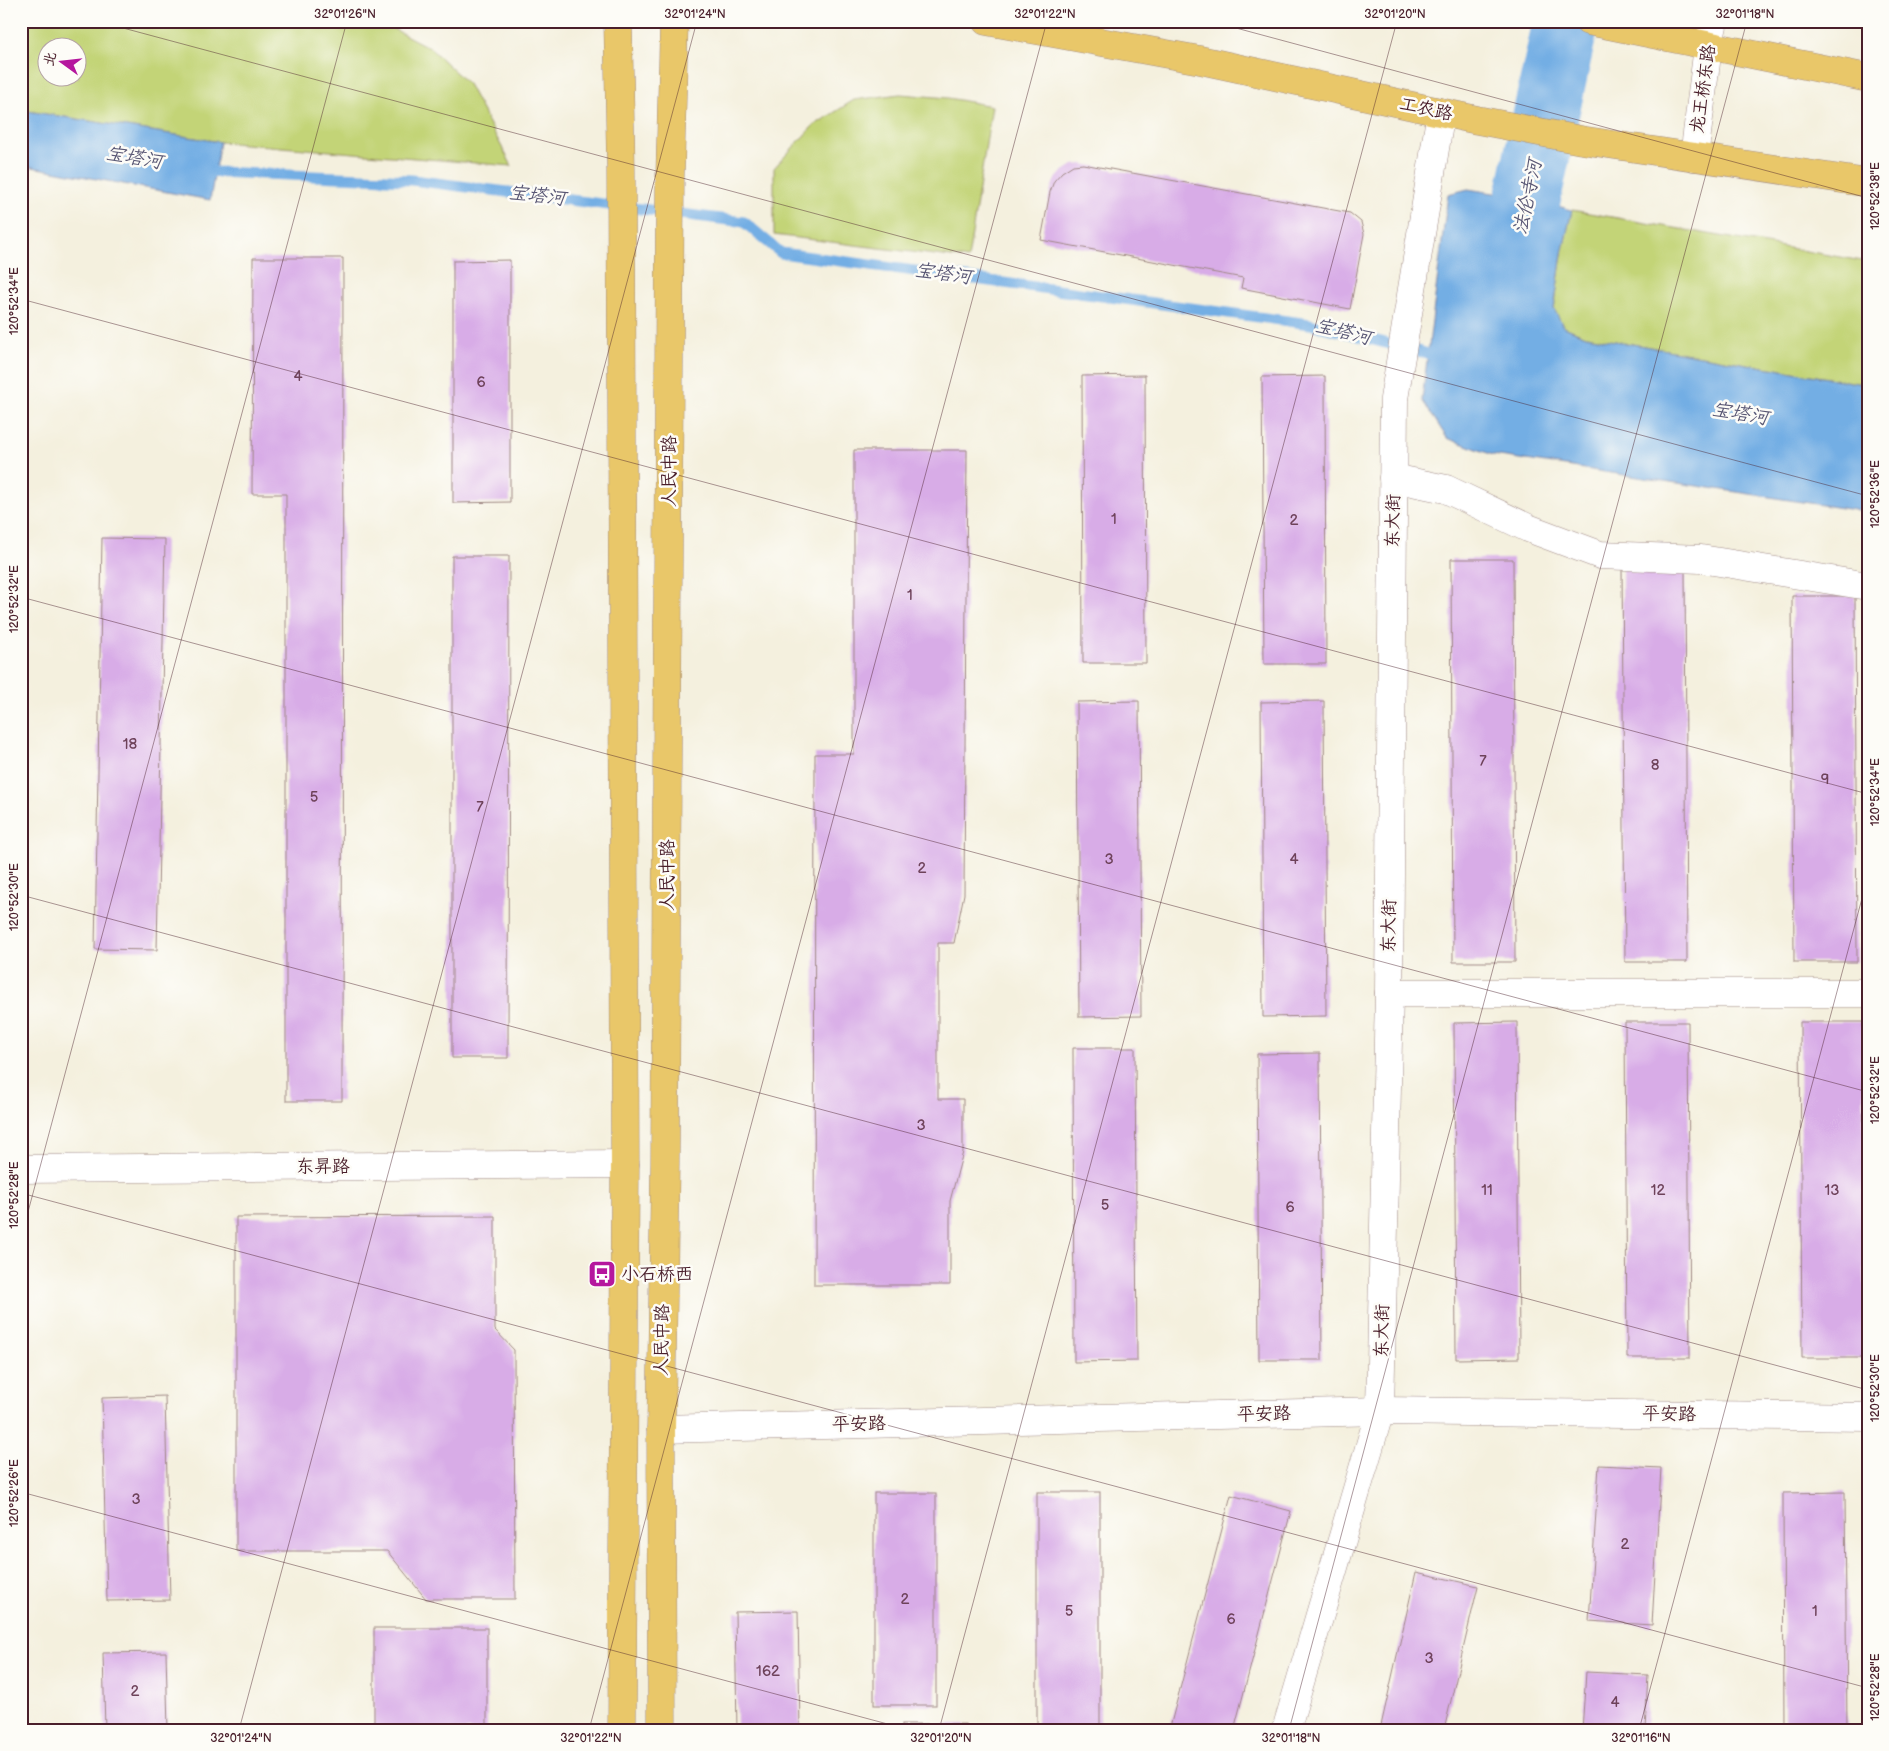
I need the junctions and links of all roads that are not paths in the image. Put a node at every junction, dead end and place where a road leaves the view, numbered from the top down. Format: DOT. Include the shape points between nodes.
graph roads {
  1 [pos="618,21"];
  2 [pos="674,21"];
  3 [pos="986,21"];
  4 [pos="1597,23"];
  5 [pos="1711,34"];
  6 [pos="1868,78"];
  7 [pos="1441,112"];
  8 [pos="1694,156"];
  9 [pos="1868,183"];
  10 [pos="1393,478"];
  11 [pos="1868,586"];
  12 [pos="1389,993"];
  13 [pos="1868,993"];
  14 [pos="625,1164"];
  15 [pos="21,1169"];
  16 [pos="1380,1411"];
  17 [pos="1868,1417"];
  18 [pos="661,1429"];
  19 [pos="622,1730"];
  20 [pos="662,1730"];
  21 [pos="1286,1730"];
  1 -- 14 [label="main road"];
  2 -- 18 [label="main road, 人民中路" via="670,177"];
  3 -- 7 [label="main road, 工农路" via="1200,60"];
  4 -- 5 [label="main road"];
  5 -- 6 [label="main road"];
  5 -- 8 [label="street, 龙王桥东路"];
  7 -- 8 [label="main road, 工农路" via="1582,140"];
  7 -- 10 [label="street, 东大街" via="1394,399"];
  8 -- 9 [label="main road, 工农路"];
  10 -- 11 [label="street" via="1446,489 1528,528 1600,555 1701,559"];
  10 -- 12 [label="street, 东大街"];
  12 -- 13 [label="street"];
  12 -- 16 [label="street, 东大街"];
  14 -- 15 [label="street, 东昇路"];
  14 -- 19 [label="main road"];
  16 -- 17 [label="street, 平安路"];
  16 -- 18 [label="street, 平安路"];
  16 -- 21 [label="street, 东大街"];
  18 -- 20 [label="main road, 人民中路"];
}
